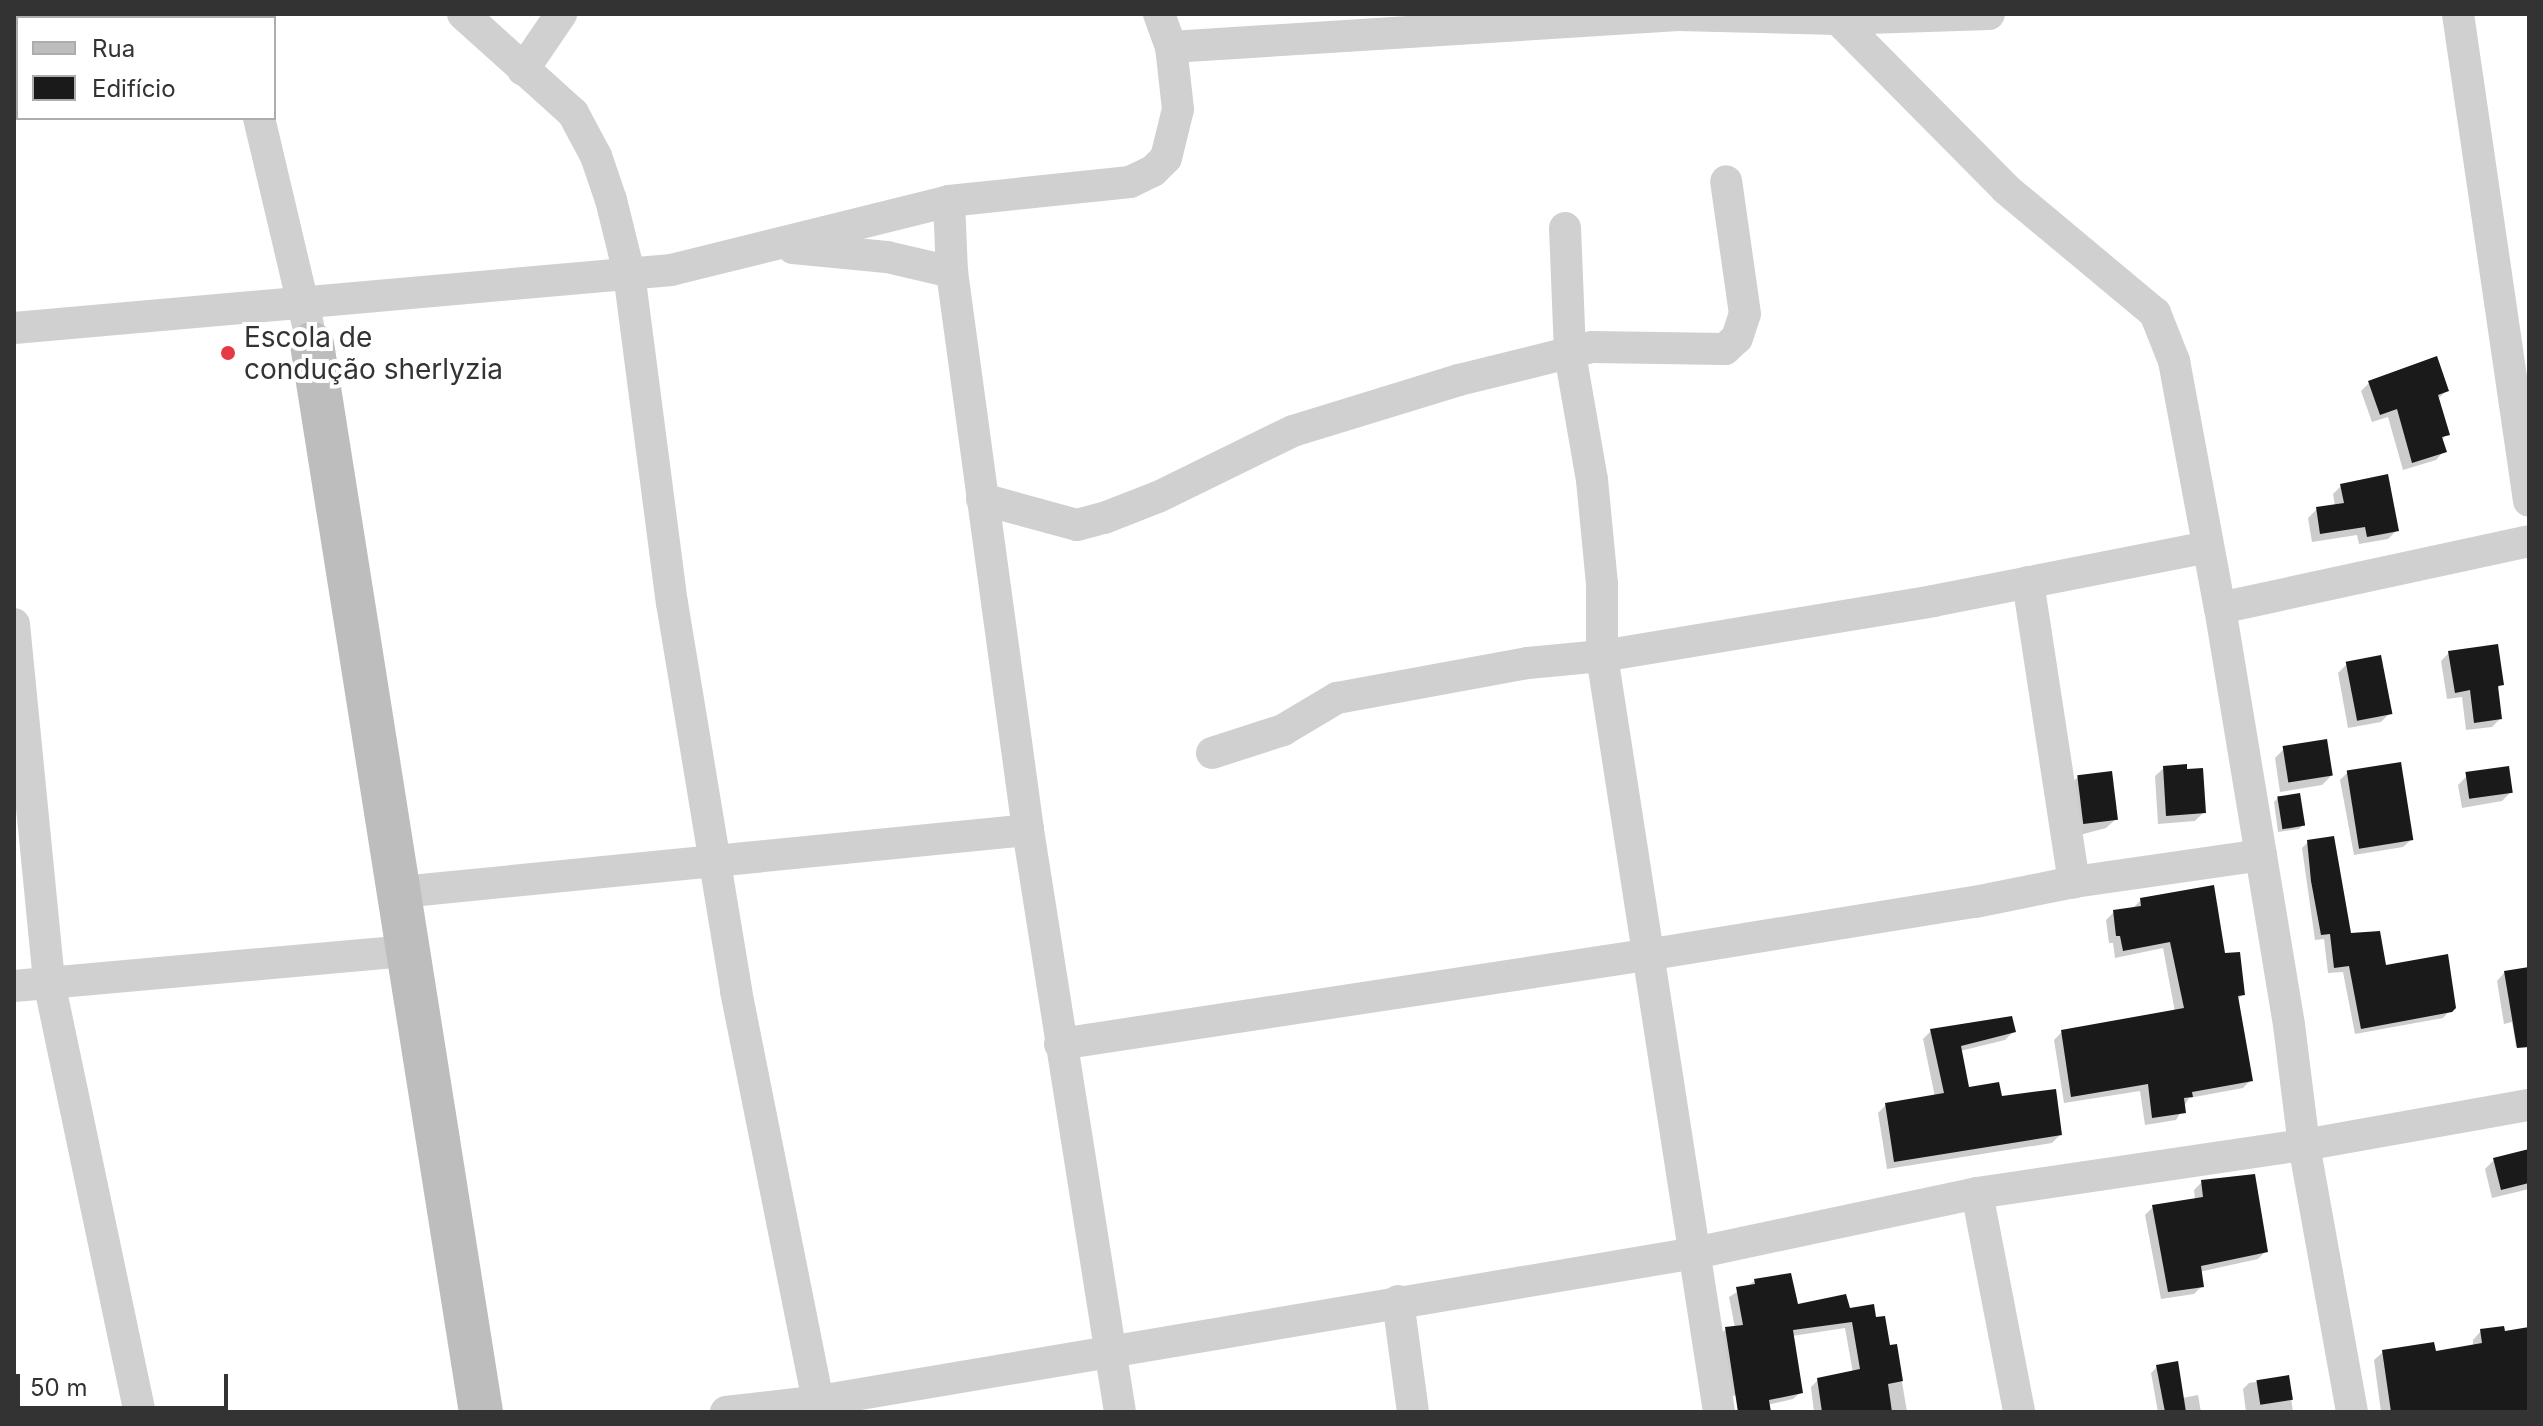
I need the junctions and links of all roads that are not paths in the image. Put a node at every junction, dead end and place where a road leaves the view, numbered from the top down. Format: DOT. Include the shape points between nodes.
graph roads {
  1 [pos="463,14"];
  2 [pos="561,14"];
  3 [pos="1159,14"];
  4 [pos="1989,14"];
  5 [pos="2458,14"];
  6 [pos="1835,16"];
  7 [pos="1171,47"];
  8 [pos="523,70"];
  9 [pos="259,120"];
  10 [pos="1726,181"];
  11 [pos="949,201"];
  12 [pos="1565,228"];
  13 [pos="774,246"];
  14 [pos="952,272"];
  15 [pos="629,273"];
  16 [pos="308,324"];
  17 [pos="14,328"];
  18 [pos="1570,354"];
  19 [pos="982,499"];
  20 [pos="2529,501"];
  21 [pos="2529,541"];
  22 [pos="2207,547"];
  23 [pos="2028,582"];
  24 [pos="2220,608"];
  25 [pos="14,624"];
  26 [pos="1602,656"];
  27 [pos="1212,753"];
  28 [pos="1028,830"];
  29 [pos="2261,855"];
  30 [pos="714,860"];
  31 [pos="2074,882"];
  32 [pos="401,892"];
  33 [pos="410,951"];
  34 [pos="1646,955"];
  35 [pos="49,982"];
  36 [pos="14,986"];
  37 [pos="1060,1044"];
  38 [pos="2529,1105"];
  39 [pos="2304,1145"];
  40 [pos="1977,1193"];
  41 [pos="1695,1253"];
  42 [pos="1398,1301"];
  43 [pos="1111,1352"];
  44 [pos="820,1406"];
  45 [pos="140,1412"];
  46 [pos="481,1412"];
  47 [pos="726,1412"];
  48 [pos="1120,1412"];
  49 [pos="1413,1412"];
  50 [pos="1719,1412"];
  51 [pos="2019,1412"];
  52 [pos="2352,1412"];
  1 -- 8 [label="street"];
  2 -- 8 [label="street"];
  3 -- 7 [label="street"];
  4 -- 6 [label="street"];
  5 -- 20 [label="street"];
  6 -- 7 [label="street" via="1678,15"];
  6 -- 22 [label="street" via="2006,189 2155,313 2174,361"];
  7 -- 11 [label="street" via="1178,109 1166,158 1153,171 1130,182"];
  8 -- 15 [label="street" via="573,113 596,156"];
  9 -- 16 [label="street"];
  10 -- 18 [label="street" via="1745,314 1737,338 1725,349 1592,347"];
  11 -- 13 [label="street"];
  11 -- 14 [label="street"];
  12 -- 18 [label="street"];
  13 -- 14 [label="street" via="887,257"];
  13 -- 15 [label="street" via="671,270"];
  14 -- 19 [label="street"];
  15 -- 16 [label="street"];
  15 -- 30 [label="street" via="672,603"];
  16 -- 17 [label="street"];
  16 -- 32 [label="street"];
  18 -- 19 [label="street" via="1459,380 1293,431 1158,497 1077,525"];
  18 -- 26 [label="street" via="1592,480 1602,584"];
  19 -- 28 [label="street"];
  21 -- 24 [label="street"];
  22 -- 23 [label="street"];
  22 -- 24 [label="street"];
  23 -- 26 [label="street"];
  23 -- 31 [label="street"];
  24 -- 29 [label="street"];
  25 -- 35 [label="street"];
  26 -- 27 [label="street" via="1528,663 1337,698 1283,730"];
  26 -- 34 [label="street"];
  28 -- 30 [label="street"];
  28 -- 37 [label="street"];
  29 -- 31 [label="street"];
  29 -- 39 [label="street"];
  30 -- 32 [label="street"];
  30 -- 44 [label="street"];
  31 -- 34 [label="street"];
  32 -- 33 [label="street"];
  33 -- 35 [label="street"];
  33 -- 46 [label="street"];
  34 -- 37 [label="street"];
  34 -- 41 [label="street"];
  35 -- 36 [label="street"];
  35 -- 45 [label="street"];
  37 -- 43 [label="street"];
  38 -- 39 [label="street"];
  39 -- 40 [label="street"];
  39 -- 52 [label="street"];
  40 -- 41 [label="street"];
  40 -- 51 [label="street"];
  41 -- 42 [label="street"];
  41 -- 50 [label="street"];
  42 -- 43 [label="street"];
  42 -- 49 [label="street"];
  43 -- 44 [label="street"];
  43 -- 48 [label="street"];
  44 -- 47 [label="street"];
}
